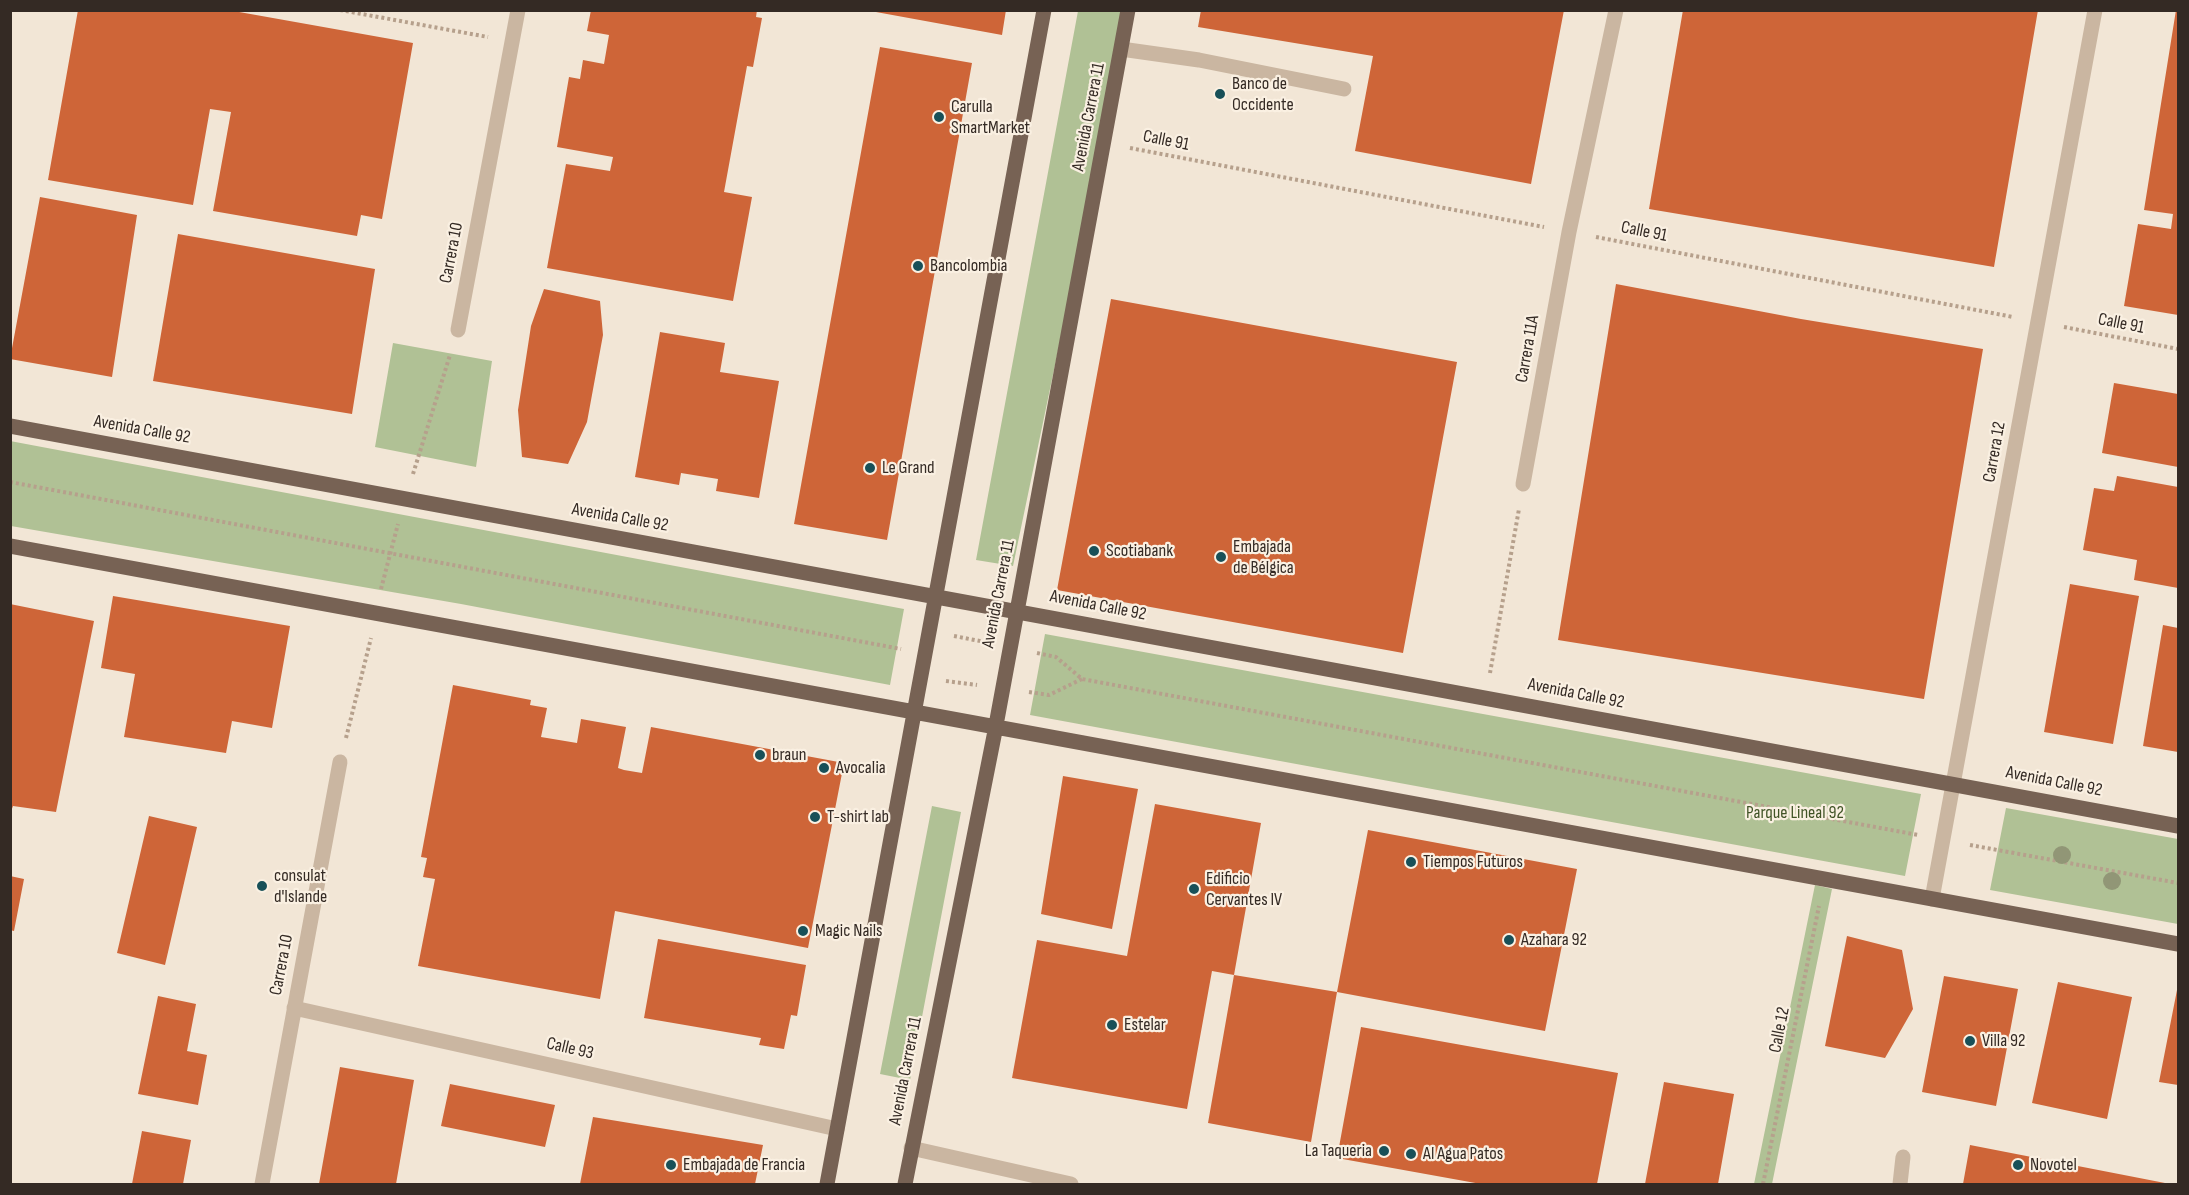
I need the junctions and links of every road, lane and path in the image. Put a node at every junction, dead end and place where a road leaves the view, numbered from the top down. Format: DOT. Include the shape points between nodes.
graph roads {
  1 [pos="340,10"];
  2 [pos="518,10"];
  3 [pos="1044,10"];
  4 [pos="1128,10"];
  5 [pos="1616,10"];
  6 [pos="2095,10"];
  7 [pos="512,41"];
  8 [pos="1121,49"];
  9 [pos="1344,89"];
  10 [pos="1104,142"];
  11 [pos="1569,232"];
  12 [pos="2038,322"];
  13 [pos="458,330"];
  14 [pos="2178,349"];
  15 [pos="10,426"];
  16 [pos="10,482"];
  17 [pos="1523,484"];
  18 [pos="406,498"];
  19 [pos="10,546"];
  20 [pos="390,552"];
  21 [pos="936,596"];
  22 [pos="1016,610"];
  23 [pos="376,613"];
  24 [pos="925,654"];
  25 [pos="1056,657"];
  26 [pos="1082,679"];
  27 [pos="1049,695"];
  28 [pos="1486,697"];
  29 [pos="916,711"];
  30 [pos="995,728"];
  31 [pos="340,762"];
  32 [pos="1953,784"];
  33 [pos="2178,826"];
  34 [pos="1943,840"];
  35 [pos="1824,881"];
  36 [pos="2178,883"];
  37 [pos="1932,900"];
  38 [pos="2178,944"];
  39 [pos="294,1008"];
  40 [pos="837,1129"];
  41 [pos="911,1148"];
  42 [pos="1903,1157"];
  43 [pos="262,1185"];
  44 [pos="827,1185"];
  45 [pos="905,1185"];
  46 [pos="1071,1185"];
  47 [pos="1763,1185"];
  48 [pos="1900,1185"];
  1 -- 7 [label="path"];
  2 -- 7 [label="street, Carrera 10"];
  3 -- 21 [label="main road"];
  4 -- 8 [label="main road, Avenida Carrera 11"];
  5 -- 11 [label="street, Carrera 11A"];
  6 -- 12 [label="street, Carrera 12"];
  7 -- 13 [label="street, Carrera 10"];
  8 -- 9 [label="street"];
  8 -- 10 [label="main road, Avenida Carrera 11"];
  10 -- 11 [label="path, Calle 91"];
  10 -- 22 [label="main road, Avenida Carrera 11"];
  11 -- 12 [label="path, Calle 91"];
  11 -- 17 [label="street, Carrera 11A"];
  12 -- 14 [label="path, Calle 91"];
  12 -- 32 [label="street, Carrera 12"];
  13 -- 18 [label="path"];
  15 -- 18 [label="main road, Avenida Calle 92"];
  16 -- 20 [label="path"];
  17 -- 28 [label="path"];
  18 -- 21 [label="main road, Avenida Calle 92"];
  19 -- 23 [label="main road"];
  20 -- 23 [label="path"];
  20 -- 24 [label="path"];
  21 -- 22 [label="main road, Avenida Calle 92"];
  21 -- 24 [label="main road"];
  22 -- 28 [label="main road, Avenida Calle 92"];
  22 -- 30 [label="main road, Avenida Carrera 11"];
  23 -- 29 [label="main road"];
  23 -- 31 [label="path"];
  24 -- 29 [label="main road"];
  25 -- 26 [label="path"];
  26 -- 27 [label="path"];
  26 -- 34 [label="path"];
  28 -- 32 [label="main road, Avenida Calle 92"];
  29 -- 30 [label="main road"];
  29 -- 40 [label="main road"];
  30 -- 35 [label="main road"];
  30 -- 41 [label="main road, Avenida Carrera 11"];
  31 -- 39 [label="street, Carrera 10"];
  32 -- 33 [label="main road, Avenida Calle 92"];
  32 -- 34 [label="street, Carrera 12"];
  34 -- 36 [label="path"];
  34 -- 37 [label="street, Carrera 12"];
  35 -- 37 [label="main road"];
  35 -- 47 [label="path, Calle 12"];
  37 -- 38 [label="main road"];
  39 -- 40 [label="street, Calle 93"];
  39 -- 43 [label="street, Carrera 10"];
  40 -- 44 [label="main road"];
  41 -- 45 [label="main road, Avenida Carrera 11"];
  41 -- 46 [label="street"];
  42 -- 48 [label="street"];
}
